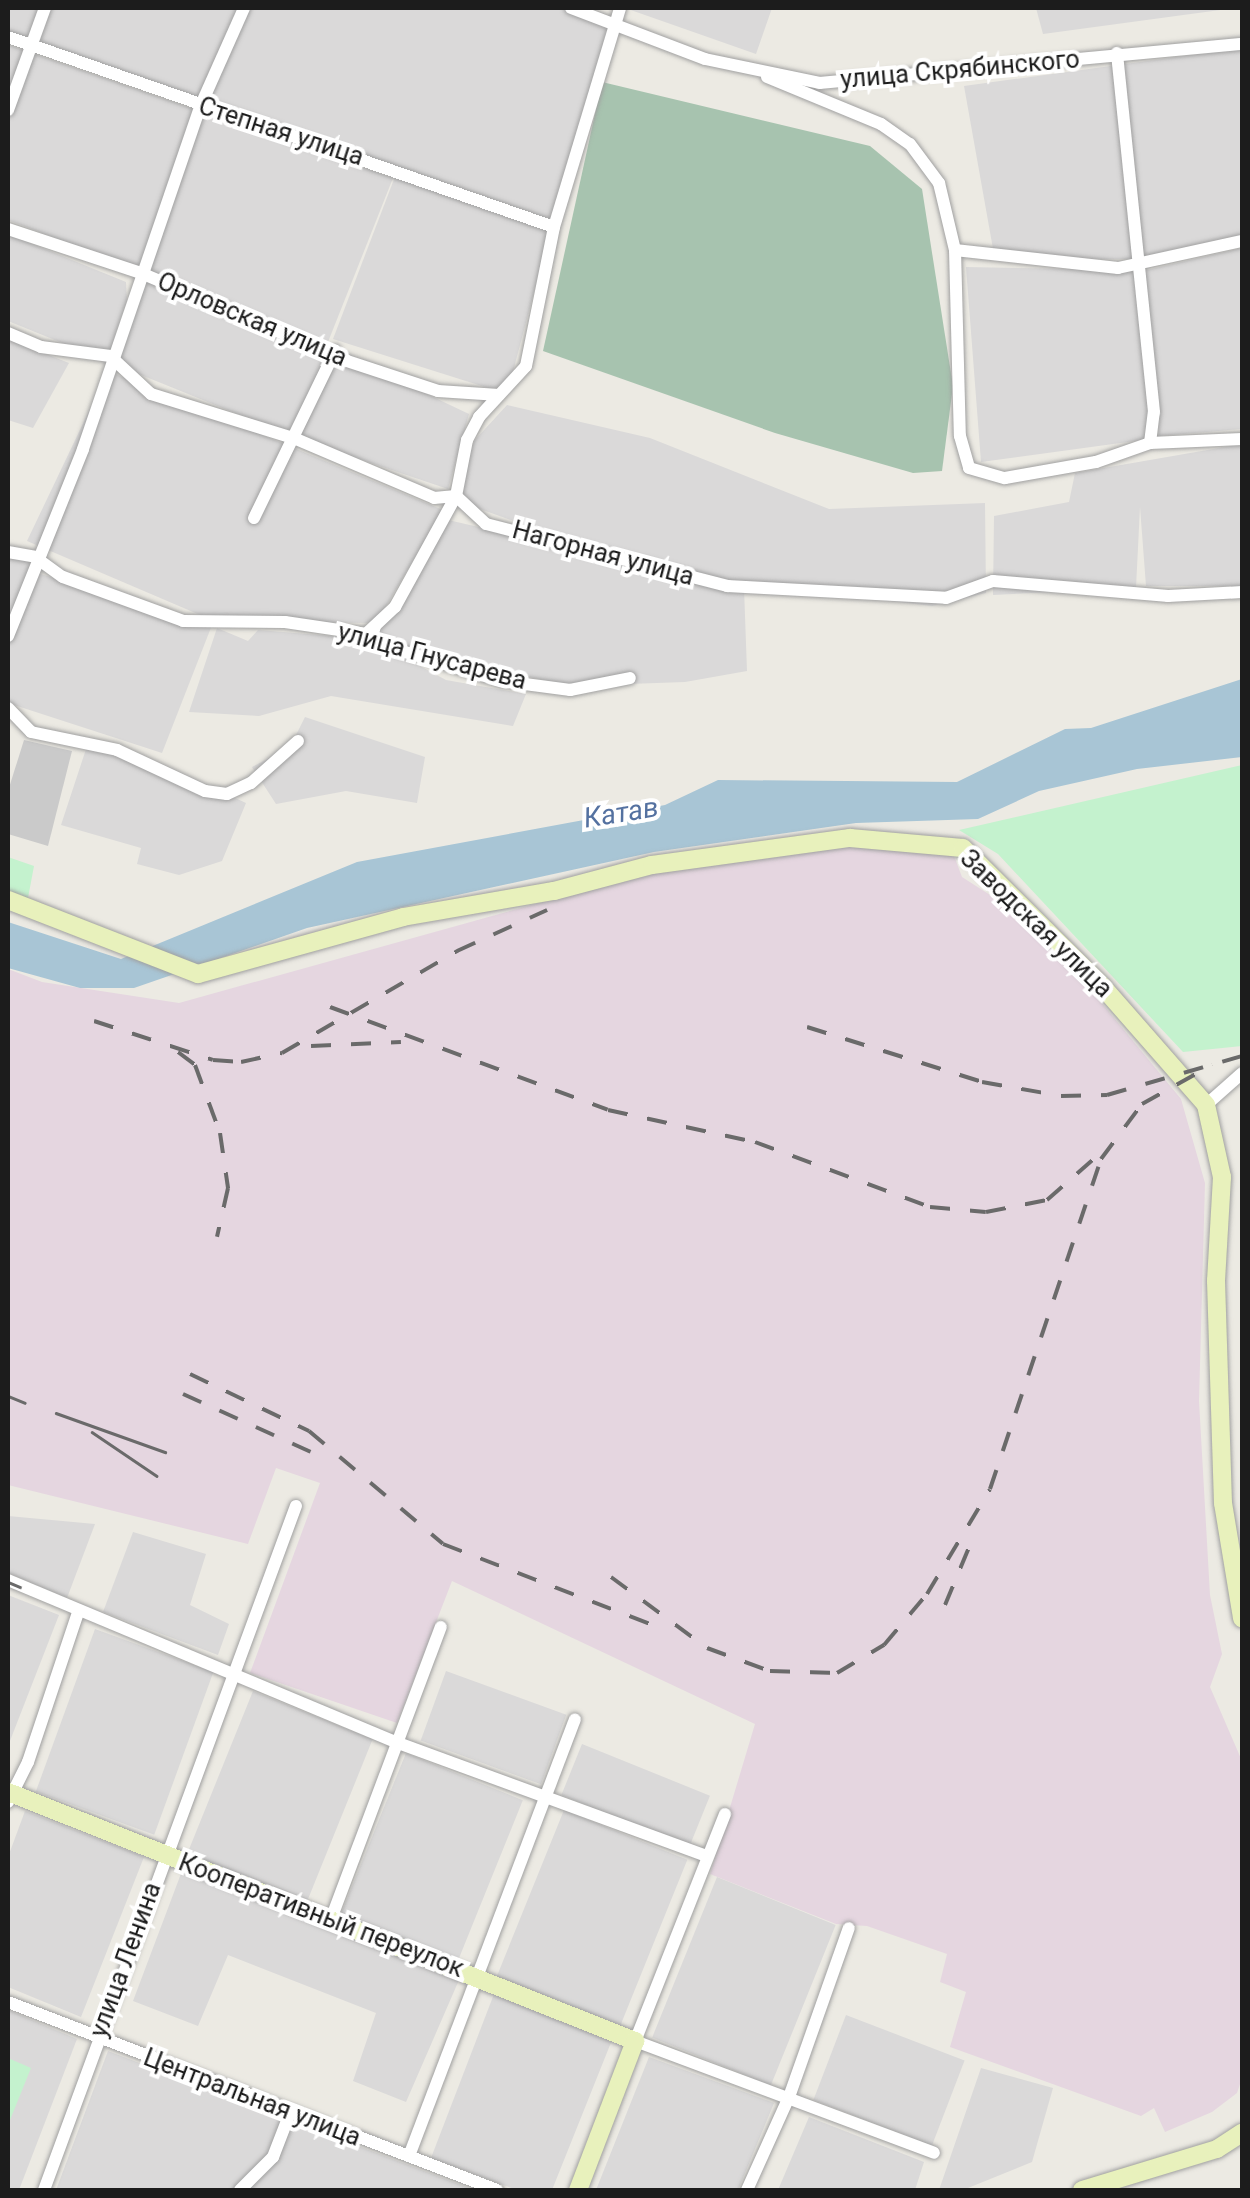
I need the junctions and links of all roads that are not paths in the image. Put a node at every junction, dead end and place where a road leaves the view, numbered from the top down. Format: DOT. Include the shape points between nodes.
graph roads {
  1 [pos="45,8"];
  2 [pos="244,8"];
  3 [pos="571,8"];
  4 [pos="620,8"];
  5 [pos="614,24"];
  6 [pos="8,37"];
  7 [pos="1242,44"];
  8 [pos="28,45"];
  9 [pos="1117,54"];
  10 [pos="768,77"];
  11 [pos="200,107"];
  12 [pos="8,110"];
  13 [pos="554,227"];
  14 [pos="8,229"];
  15 [pos="1242,242"];
  16 [pos="955,250"];
  17 [pos="1137,267"];
  18 [pos="141,273"];
  19 [pos="8,333"];
  20 [pos="335,351"];
  21 [pos="110,356"];
  22 [pos="499,396"];
  23 [pos="296,438"];
  24 [pos="1242,440"];
  25 [pos="1150,443"];
  26 [pos="456,496"];
  27 [pos="254,518"];
  28 [pos="8,552"];
  29 [pos="34,556"];
  30 [pos="1242,592"];
  31 [pos="366,634"];
  32 [pos="8,636"];
  33 [pos="630,678"];
  34 [pos="8,708"];
  35 [pos="13,724"];
  36 [pos="298,741"];
  37 [pos="8,900"];
  38 [pos="1240,1073"];
  39 [pos="1206,1105"];
  40 [pos="296,1506"];
  41 [pos="8,1580"];
  42 [pos="79,1610"];
  43 [pos="1242,1618"];
  44 [pos="440,1627"];
  45 [pos="233,1672"];
  46 [pos="575,1720"];
  47 [pos="398,1742"];
  48 [pos="544,1794"];
  49 [pos="8,1796"];
  50 [pos="725,1814"];
  51 [pos="164,1856"];
  52 [pos="706,1856"];
  53 [pos="331,1919"];
  54 [pos="849,1928"];
  55 [pos="479,1977"];
  56 [pos="8,2002"];
  57 [pos="97,2040"];
  58 [pos="635,2041"];
  59 [pos="789,2097"];
  60 [pos="290,2113"];
  61 [pos="1242,2132"];
  62 [pos="934,2153"];
  63 [pos="410,2156"];
  64 [pos="44,2190"];
  65 [pos="240,2190"];
  66 [pos="497,2190"];
  67 [pos="578,2190"];
  68 [pos="747,2190"];
  69 [pos="1082,2190"];
  1 -- 8 [label="street"];
  2 -- 11 [label="street"];
  3 -- 5 [label="street, улица Скрябинского"];
  4 -- 5 [label="street"];
  5 -- 10 [label="street, улица Скрябинского"];
  5 -- 13 [label="street"];
  6 -- 8 [label="street, Степная улица"];
  7 -- 9 [label="street, улица Скрябинского"];
  8 -- 11 [label="street, Степная улица"];
  8 -- 12 [label="street"];
  9 -- 10 [label="street, улица Скрябинского" via="886,79"];
  9 -- 17 [label="street"];
  10 -- 16 [label="street" via="881,124 910,144 939,182"];
  11 -- 13 [label="street, Степная улица"];
  11 -- 18 [label="street"];
  13 -- 22 [label="street" via="526,366"];
  14 -- 18 [label="street, Орловская улица"];
  15 -- 17 [label="street"];
  16 -- 17 [label="street" via="1022,262"];
  16 -- 25 [label="street" via="960,436 970,468 1005,478 1096,462"];
  17 -- 25 [label="street" via="1154,412"];
  18 -- 20 [label="street, Орловская улица"];
  18 -- 21 [label="street"];
  19 -- 21 [label="street" via="41,346"];
  20 -- 22 [label="street, Орловская улица" via="438,391"];
  20 -- 23 [label="street"];
  21 -- 23 [label="street, Нагорная улица" via="151,394"];
  21 -- 29 [label="street" via="83,449"];
  22 -- 26 [label="street" via="467,440"];
  23 -- 26 [label="street, Нагорная улица" via="434,498"];
  23 -- 27 [label="street"];
  24 -- 25 [label="street"];
  26 -- 30 [label="street, Нагорная улица" via="486,524 744,588 946,598 993,580 1168,596"];
  26 -- 31 [label="street" via="395,607"];
  28 -- 29 [label="street, улица Гнусарева"];
  29 -- 31 [label="street, улица Гнусарева" via="64,578 182,621 285,622"];
  29 -- 32 [label="street"];
  31 -- 33 [label="street, улица Гнусарева" via="395,650 502,681 570,690"];
  34 -- 35 [label="street"];
  35 -- 36 [label="street" via="80,747 117,750 173,782 226,794 251,783"];
  37 -- 39 [label="street, Заводская улица" via="198,974 403,916 554,891 652,866 850,838 963,848 1102,986"];
  38 -- 39 [label="street"];
  39 -- 43 [label="street, Заводская улица" via="1222,1177 1216,1281 1223,1503"];
  40 -- 45 [label="street, улица Ленина"];
  41 -- 42 [label="street"];
  42 -- 45 [label="street"];
  42 -- 49 [label="street" via="28,1762"];
  44 -- 47 [label="street"];
  45 -- 47 [label="street"];
  45 -- 51 [label="street, улица Ленина"];
  46 -- 48 [label="street"];
  47 -- 48 [label="street"];
  47 -- 53 [label="street"];
  48 -- 52 [label="street"];
  48 -- 55 [label="street"];
  49 -- 51 [label="street, Кооперативный переулок"];
  50 -- 52 [label="street"];
  51 -- 53 [label="street, Кооперативный переулок"];
  51 -- 57 [label="street, улица Ленина"];
  52 -- 58 [label="street"];
  53 -- 55 [label="street, Кооперативный переулок"];
  54 -- 59 [label="street"];
  55 -- 58 [label="street, Кооперативный переулок"];
  55 -- 63 [label="street"];
  56 -- 57 [label="street, Центральная улица"];
  57 -- 60 [label="street, Центральная улица"];
  57 -- 64 [label="street, улица Ленина"];
  58 -- 59 [label="street"];
  58 -- 67 [label="street"];
  59 -- 62 [label="street"];
  59 -- 68 [label="street"];
  60 -- 63 [label="street, Центральная улица"];
  60 -- 65 [label="street" via="273,2157"];
  61 -- 69 [label="street" via="1217,2149"];
  63 -- 66 [label="street, Центральная улица"];
}
